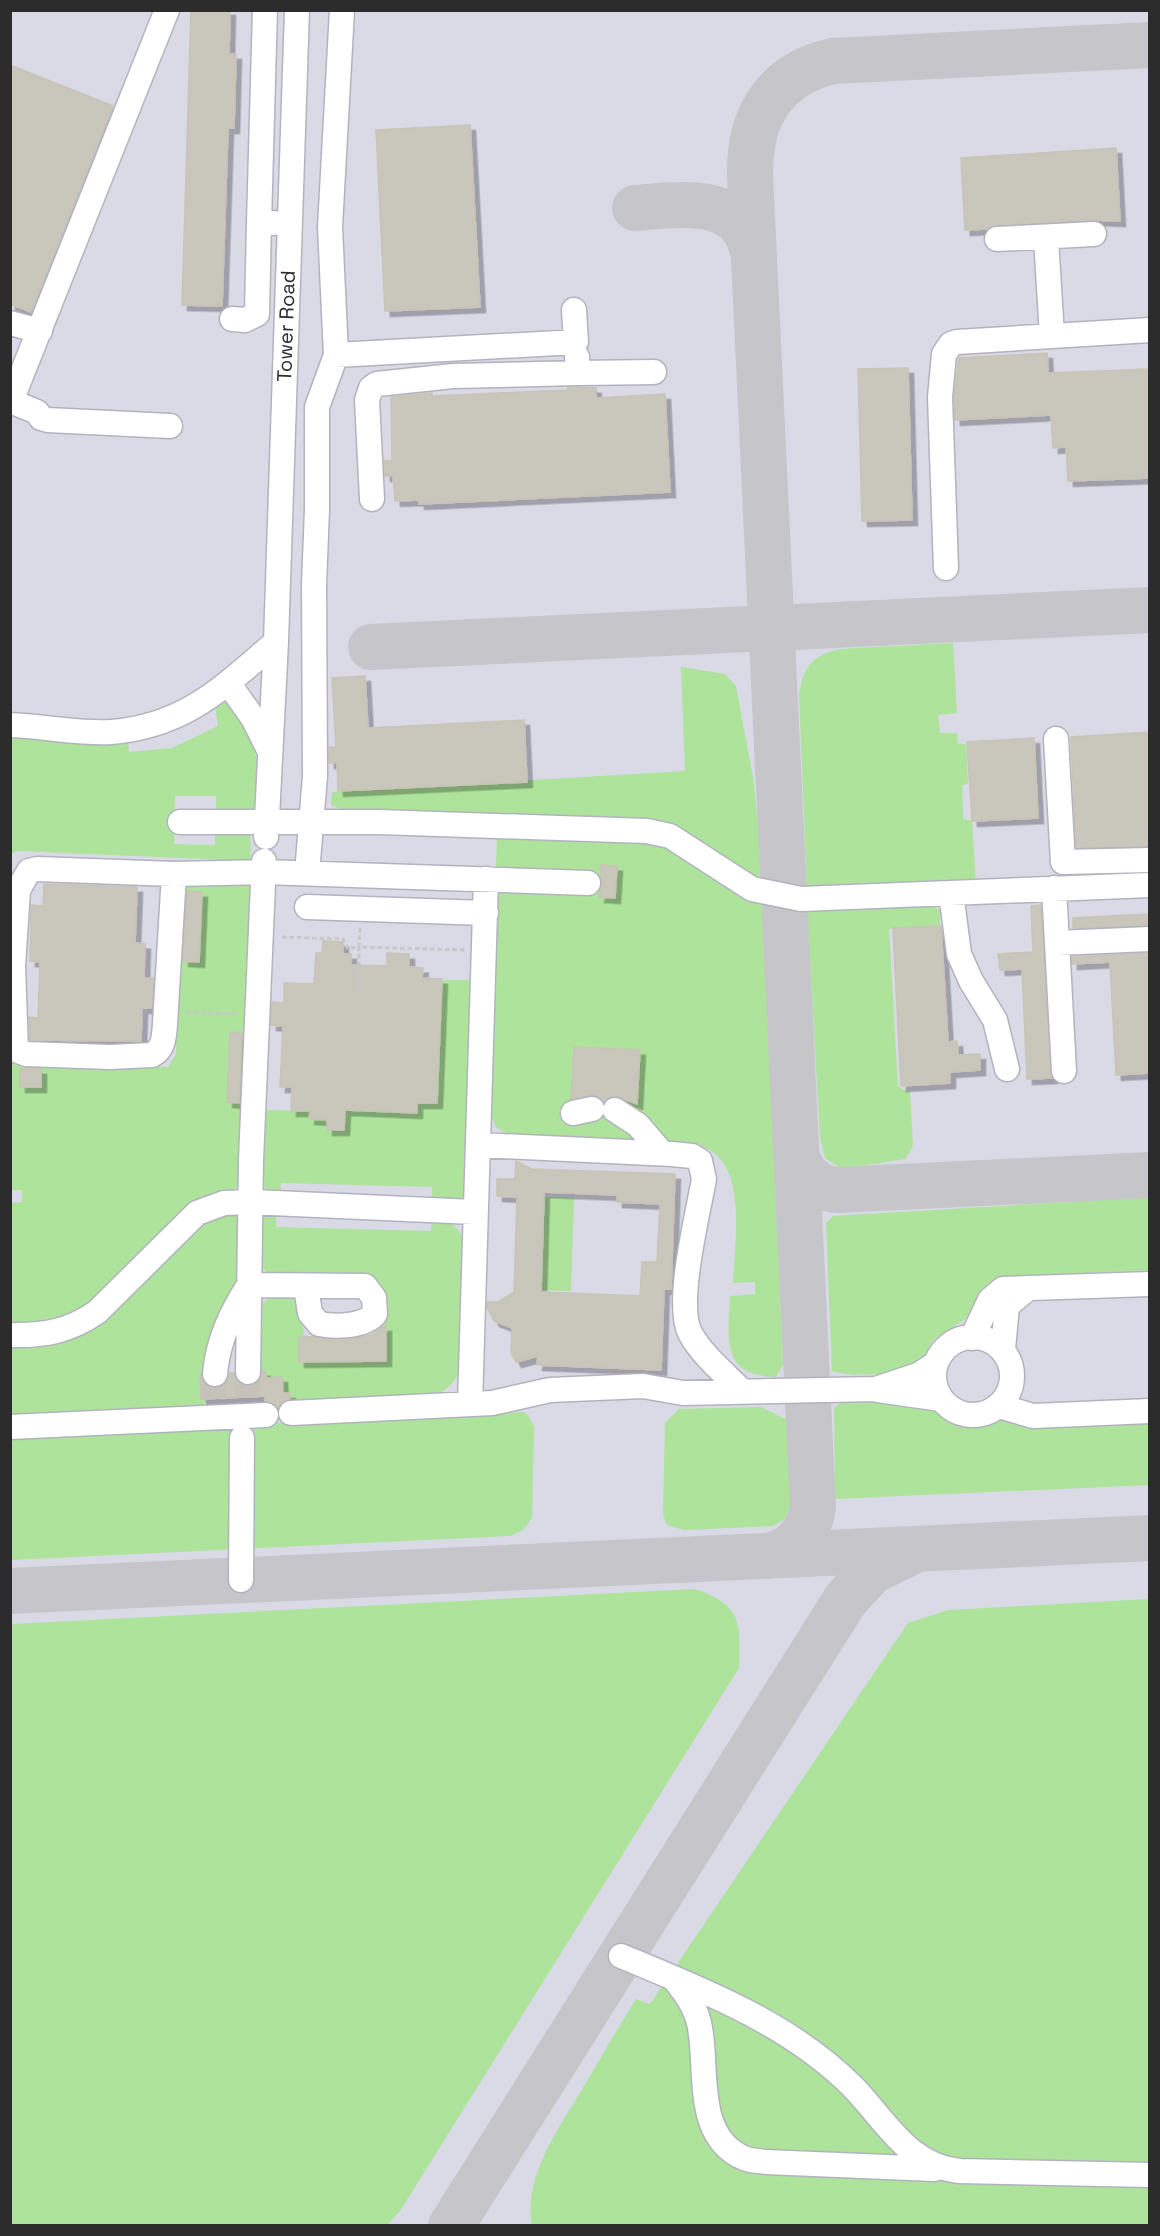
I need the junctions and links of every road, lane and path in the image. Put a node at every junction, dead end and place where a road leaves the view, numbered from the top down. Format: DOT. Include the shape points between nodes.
graph roads {
  1 [pos="167,10"];
  2 [pos="265,10"];
  3 [pos="297,10"];
  4 [pos="342,10"];
  5 [pos="259,222"];
  6 [pos="289,223"];
  7 [pos="1094,234"];
  8 [pos="1046,238"];
  9 [pos="997,239"];
  10 [pos="574,310"];
  11 [pos="232,319"];
  12 [pos="10,323"];
  13 [pos="1149,330"];
  14 [pos="40,332"];
  15 [pos="1052,336"];
  16 [pos="576,342"];
  17 [pos="336,355"];
  18 [pos="654,372"];
  19 [pos="578,373"];
  20 [pos="11,401"];
  21 [pos="170,426"];
  22 [pos="372,499"];
  23 [pos="946,568"];
  24 [pos="276,642"];
  25 [pos="228,684"];
  26 [pos="10,725"];
  27 [pos="1056,739"];
  28 [pos="270,752"];
  29 [pos="180,822"];
  30 [pos="312,823"];
  31 [pos="266,829"];
  32 [pos="1149,860"];
  33 [pos="1063,862"];
  34 [pos="264,867"];
  35 [pos="307,873"];
  36 [pos="174,874"];
  37 [pos="486,879"];
  38 [pos="588,883"];
  39 [pos="1149,885"];
  40 [pos="1060,888"];
  41 [pos="951,893"];
  42 [pos="307,907"];
  43 [pos="360,909"];
  44 [pos="486,913"];
  45 [pos="262,936"];
  46 [pos="1149,939"];
  47 [pos="1057,943"];
  48 [pos="359,947"];
  49 [pos="485,950"];
  50 [pos="359,992"];
  51 [pos="138,1010"];
  52 [pos="166,1011"];
  53 [pos="258,1015"];
  54 [pos="1007,1069"];
  55 [pos="1064,1071"];
  56 [pos="593,1111"];
  57 [pos="479,1145"];
  58 [pos="662,1153"];
  59 [pos="251,1202"];
  60 [pos="474,1212"];
  61 [pos="1149,1284"];
  62 [pos="249,1285"];
  63 [pos="306,1287"];
  64 [pos="1027,1289"];
  65 [pos="10,1335"];
  66 [pos="972,1338"];
  67 [pos="1003,1349"];
  68 [pos="936,1364"];
  69 [pos="248,1372"];
  70 [pos="215,1374"];
  71 [pos="876,1389"];
  72 [pos="742,1391"];
  73 [pos="941,1399"];
  74 [pos="470,1404"];
  75 [pos="999,1406"];
  76 [pos="1149,1411"];
  77 [pos="291,1413"];
  78 [pos="10,1428"];
  79 [pos="241,1580"];
  80 [pos="621,1956"];
  81 [pos="674,1978"];
  82 [pos="942,2169"];
  83 [pos="1149,2175"];
  1 -- 14 [label="street"];
  2 -- 5 [label="street"];
  3 -- 6 [label="street, Tower Road"];
  4 -- 17 [label="street" via="330,226"];
  5 -- 6 [label="street"];
  5 -- 11 [label="street" via="257,314 245,320"];
  6 -- 24 [label="street, Tower Road"];
  7 -- 8 [label="street"];
  8 -- 9 [label="street"];
  8 -- 15 [label="street"];
  10 -- 16 [label="street"];
  12 -- 14 [label="street"];
  13 -- 15 [label="street"];
  14 -- 20 [label="street"];
  15 -- 23 [label="street" via="957,342 944,354 940,397"];
  16 -- 17 [label="street"];
  16 -- 19 [label="street"];
  17 -- 30 [label="street" via="317,407"];
  18 -- 19 [label="street"];
  19 -- 22 [label="street" via="453,376 377,384 367,400"];
  20 -- 21 [label="street" via="48,420"];
  24 -- 25 [label="street"];
  24 -- 28 [label="street, Tower Road"];
  25 -- 26 [label="street" via="196,706 147,726 109,732"];
  25 -- 28 [label="street" via="253,718"];
  27 -- 33 [label="street"];
  28 -- 31 [label="street, Tower Road"];
  29 -- 31 [label="street"];
  30 -- 31 [label="street"];
  30 -- 35 [label="street"];
  30 -- 41 [label="street" via="647,831 670,836 742,884 767,894 807,900"];
  32 -- 33 [label="street"];
  33 -- 40 [label="street"];
  34 -- 35 [label="street"];
  34 -- 36 [label="street"];
  34 -- 45 [label="street"];
  35 -- 37 [label="street"];
  36 -- 52 [label="street"];
  36 -- 52 [label="street" via="37,869 25,875 18,890 13,966 14,1046 26,1054 152,1055 162,1047"];
  37 -- 38 [label="street"];
  37 -- 44 [label="street"];
  39 -- 40 [label="street"];
  40 -- 41 [label="street"];
  40 -- 47 [label="street"];
  41 -- 54 [label="street" via="959,954 995,1020"];
  42 -- 43 [label="street"];
  43 -- 44 [label="street"];
  43 -- 48 [label="path"];
  44 -- 49 [label="street"];
  45 -- 48 [label="path" via="343,939 347,948"];
  45 -- 53 [label="street"];
  46 -- 47 [label="street"];
  47 -- 55 [label="street"];
  48 -- 49 [label="path"];
  48 -- 50 [label="path"];
  49 -- 57 [label="street"];
  51 -- 52 [label="path"];
  52 -- 53 [label="path"];
  53 -- 59 [label="street"];
  56 -- 58 [label="street" via="626,1115"];
  57 -- 58 [label="street"];
  57 -- 60 [label="street"];
  58 -- 72 [label="street" via="692,1156 703,1169 685,1293 686,1320 695,1341"];
  59 -- 60 [label="street"];
  59 -- 62 [label="street"];
  59 -- 65 [label="street" via="224,1203 197,1213 84,1321 63,1331"];
  60 -- 74 [label="street"];
  61 -- 64 [label="street"];
  62 -- 63 [label="street"];
  62 -- 69 [label="street"];
  62 -- 70 [label="street" via="225,1330"];
  64 -- 66 [label="street" via="1014,1287 997,1292 983,1311"];
  64 -- 67 [label="street" via="1007,1306"];
  66 -- 67 [label="street" via="992,1341"];
  66 -- 68 [label="street" via="947,1346"];
  67 -- 75 [label="street" via="1013,1379"];
  68 -- 71 [label="street" via="918,1375"];
  68 -- 73 [label="street" via="934,1382"];
  71 -- 72 [label="street"];
  71 -- 73 [label="street"];
  72 -- 74 [label="street" via="683,1393 643,1386 550,1390"];
  73 -- 75 [label="street" via="968,1416 985,1414"];
  74 -- 77 [label="street"];
  75 -- 76 [label="street" via="1033,1416"];
  78 -- 79 [label="street" via="214,1409 251,1416"];
  80 -- 81 [label="street"];
  81 -- 82 [label="street" via="745,2010 814,2052 852,2087 903,2146"];
  81 -- 82 [label="street" via="693,2003 700,2029 710,2123 723,2142 744,2158"];
  82 -- 83 [label="street"];
}
